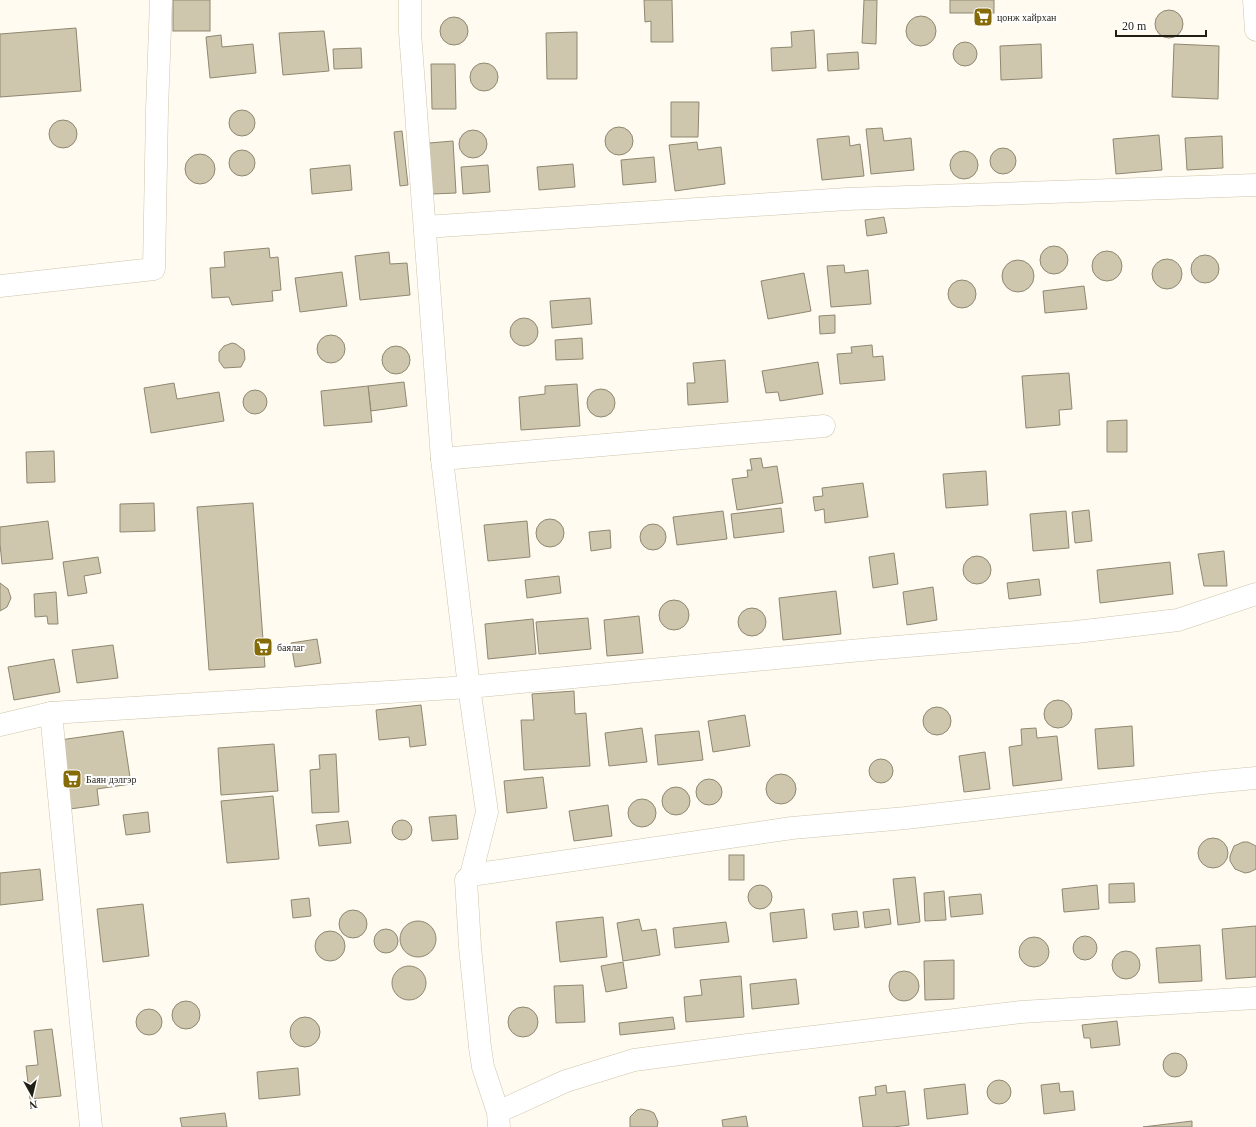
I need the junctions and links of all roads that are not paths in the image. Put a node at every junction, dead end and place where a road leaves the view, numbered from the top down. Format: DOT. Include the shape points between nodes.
graph roads {
  1 [pos="161,0"];
  2 [pos="410,0"];
  3 [pos="1254,0"];
  4 [pos="1256,30"];
  5 [pos="1256,185"];
  6 [pos="425,227"];
  7 [pos="0,286"];
  8 [pos="824,426"];
  9 [pos="442,459"];
  10 [pos="1256,594"];
  11 [pos="469,687"];
  12 [pos="51,713"];
  13 [pos="0,725"];
  14 [pos="1256,778"];
  15 [pos="471,875"];
  16 [pos="1256,998"];
  17 [pos="499,1119"];
  18 [pos="91,1127"];
  1 -- 7 [label="street" via="154,269"];
  2 -- 6 [label="street" via="410,32"];
  3 -- 4 [label="street"];
  5 -- 6 [label="street" via="847,199"];
  6 -- 9 [label="street"];
  8 -- 9 [label="street"];
  9 -- 11 [label="street"];
  10 -- 11 [label="street" via="1178,620 1076,632"];
  11 -- 12 [label="street"];
  11 -- 15 [label="street" via="487,812"];
  12 -- 13 [label="street"];
  12 -- 18 [label="street"];
  14 -- 15 [label="street" via="906,818 792,828"];
  15 -- 17 [label="street" via="466,880 480,1047"];
  16 -- 17 [label="street" via="1021,1012 634,1060 566,1081"];
}
